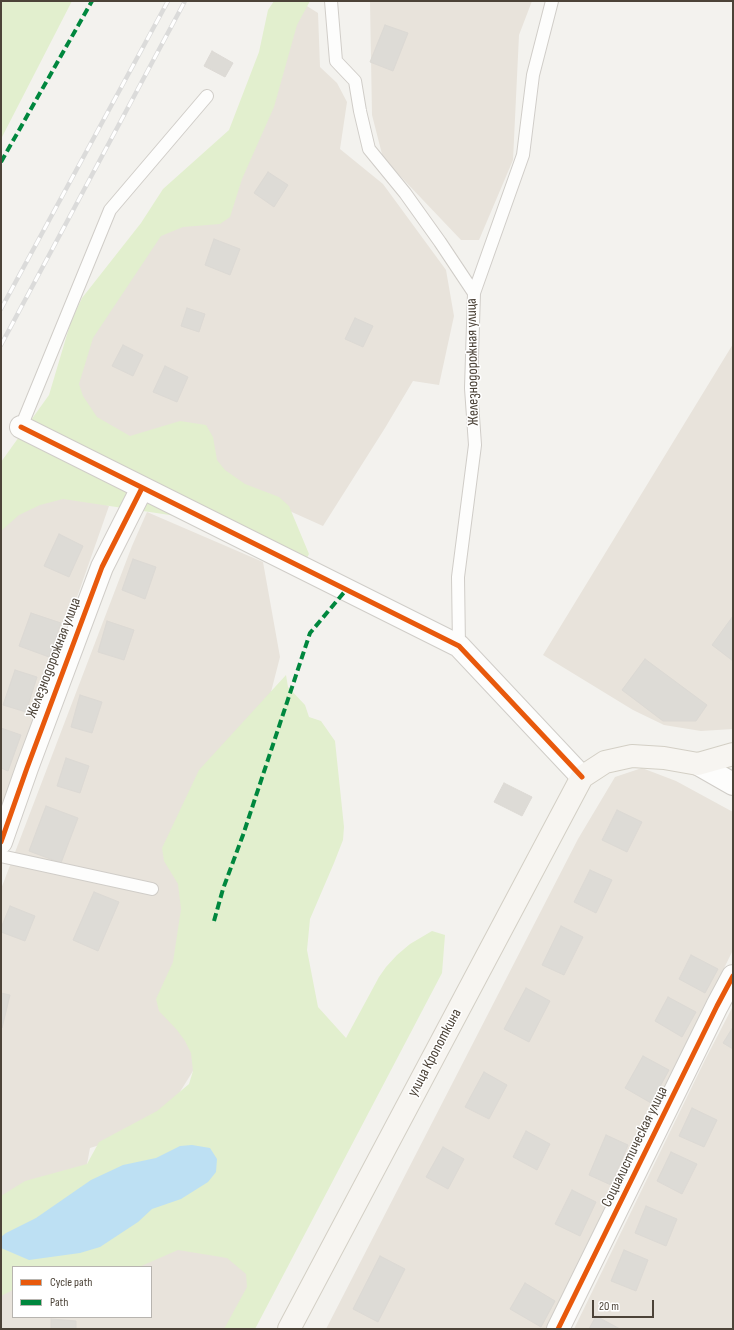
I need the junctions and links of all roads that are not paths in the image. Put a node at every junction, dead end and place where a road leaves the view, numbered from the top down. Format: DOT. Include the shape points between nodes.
graph roads {
  1 [pos="331,1"];
  2 [pos="552,1"];
  3 [pos="207,96"];
  4 [pos="474,293"];
  5 [pos="21,427"];
  6 [pos="142,488"];
  7 [pos="459,646"];
  8 [pos="733,754"];
  9 [pos="698,764"];
  10 [pos="582,777"];
  11 [pos="733,784"];
  12 [pos="1,842"];
  13 [pos="1,856"];
  14 [pos="152,889"];
  15 [pos="733,976"];
  16 [pos="289,1329"];
  17 [pos="558,1329"];
  1 -- 4 [label="lane, Железнодорожная улица" via="336,61 356,81 369,149 405,193"];
  2 -- 4 [label="lane" via="533,74 522,155"];
  3 -- 5 [label="lane" via="110,210"];
  4 -- 7 [label="lane, Железнодорожная улица" via="471,388 475,445 458,577"];
  5 -- 6 [label="street"];
  6 -- 7 [label="street"];
  6 -- 12 [label="street, Железнодорожная улица" via="102,567"];
  7 -- 10 [label="street"];
  8 -- 9 [label="main road"];
  9 -- 10 [label="main road" via="632,756 605,762"];
  9 -- 11 [label="street"];
  10 -- 16 [label="main road, улица Кропоткина"];
  13 -- 14 [label="lane"];
  15 -- 17 [label="street, Социалистическая улица"];
}
